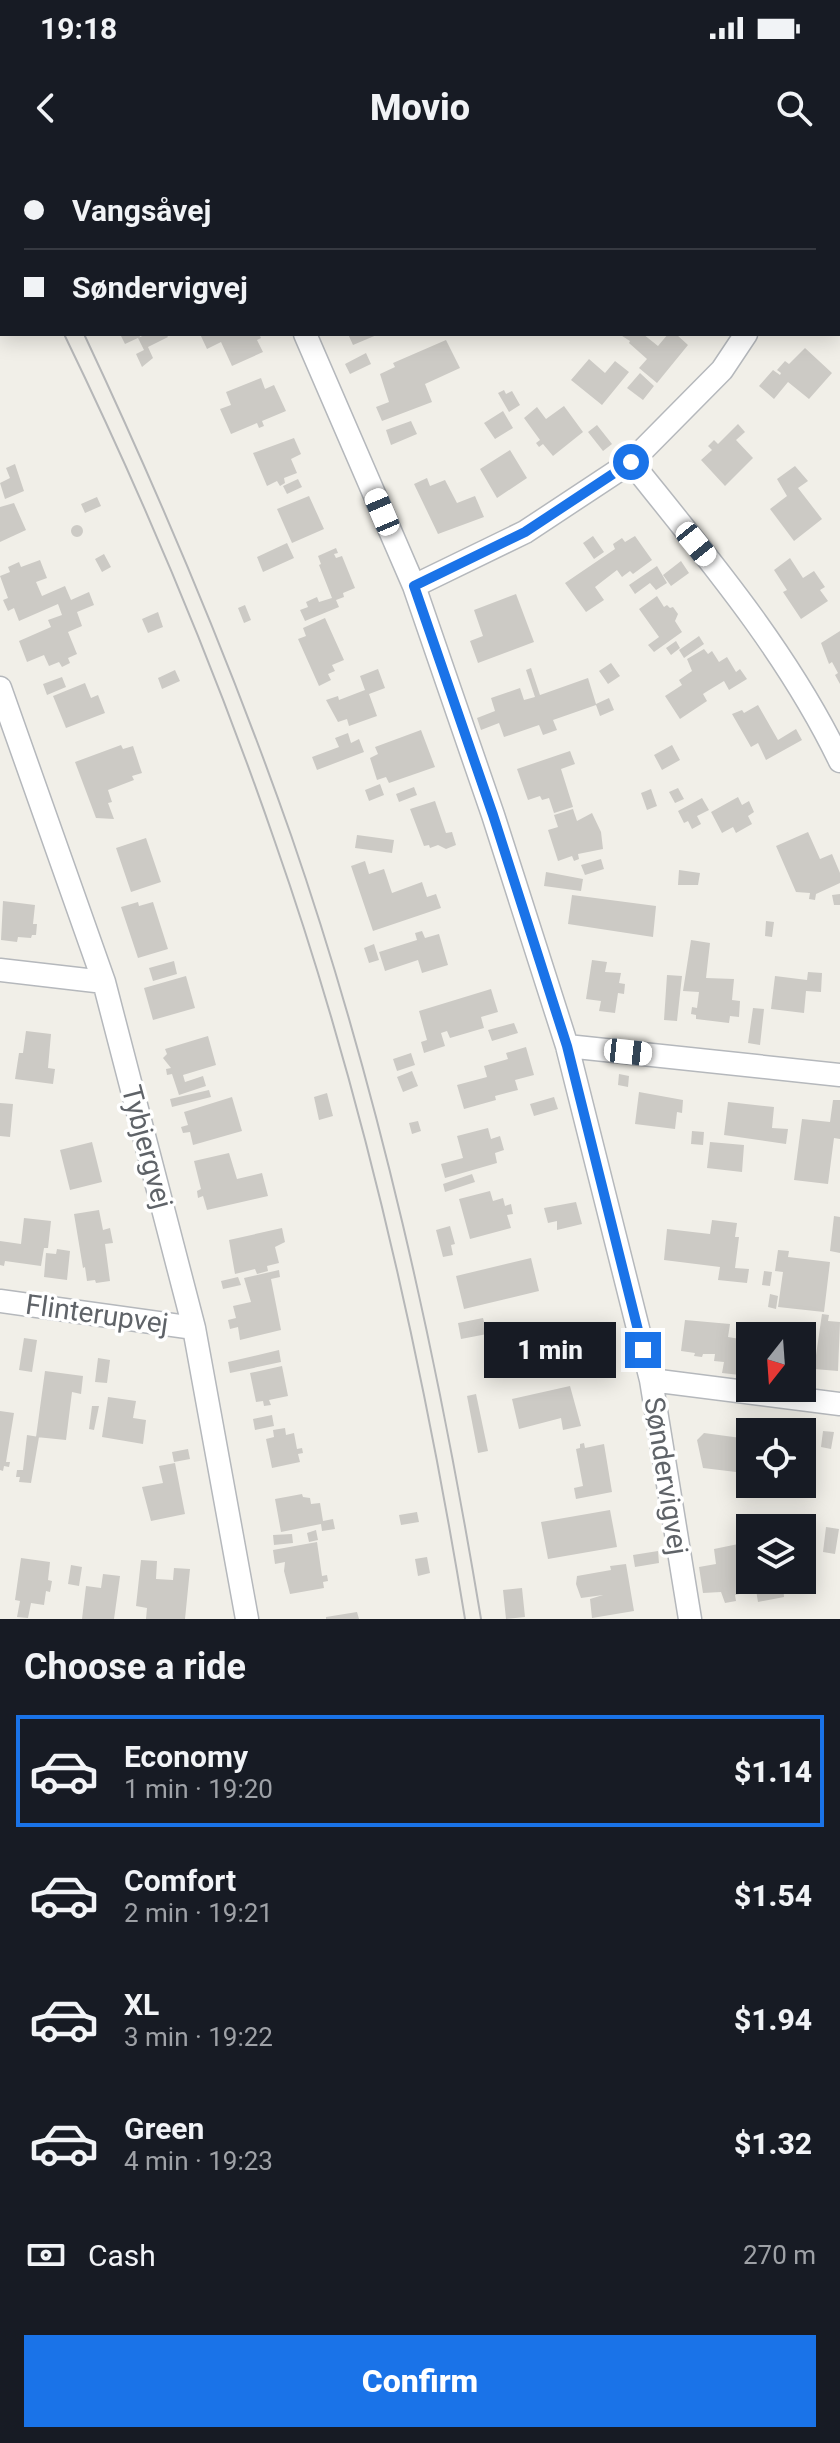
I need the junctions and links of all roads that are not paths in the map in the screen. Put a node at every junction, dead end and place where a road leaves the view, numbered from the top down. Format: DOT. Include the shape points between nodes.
graph roads {
  1 [pos="306,336"];
  2 [pos="745,336"];
  3 [pos="631,462"];
  4 [pos="414,586"];
  5 [pos="0,688"];
  6 [pos="840,761"];
  7 [pos="0,970"];
  8 [pos="104,982"];
  9 [pos="567,1046"];
  10 [pos="840,1075"];
  11 [pos="0,1301"];
  12 [pos="194,1328"];
  13 [pos="651,1380"];
  14 [pos="840,1404"];
  15 [pos="247,1619"];
  16 [pos="690,1619"];
  1 -- 4 [label="street, Søndervigvej"];
  2 -- 3 [label="street" via="722,370"];
  3 -- 4 [label="street" via="525,532"];
  3 -- 6 [label="street" via="749,609"];
  4 -- 9 [label="street, Søndervigvej"];
  5 -- 8 [label="street, Tybjergvej"];
  7 -- 8 [label="street"];
  8 -- 12 [label="street, Tybjergvej"];
  9 -- 10 [label="street"];
  9 -- 13 [label="street, Søndervigvej"];
  11 -- 12 [label="street, Flinterupvej"];
  12 -- 15 [label="street, Tybjergvej"];
  13 -- 14 [label="street"];
  13 -- 16 [label="street, Søndervigvej"];
}
